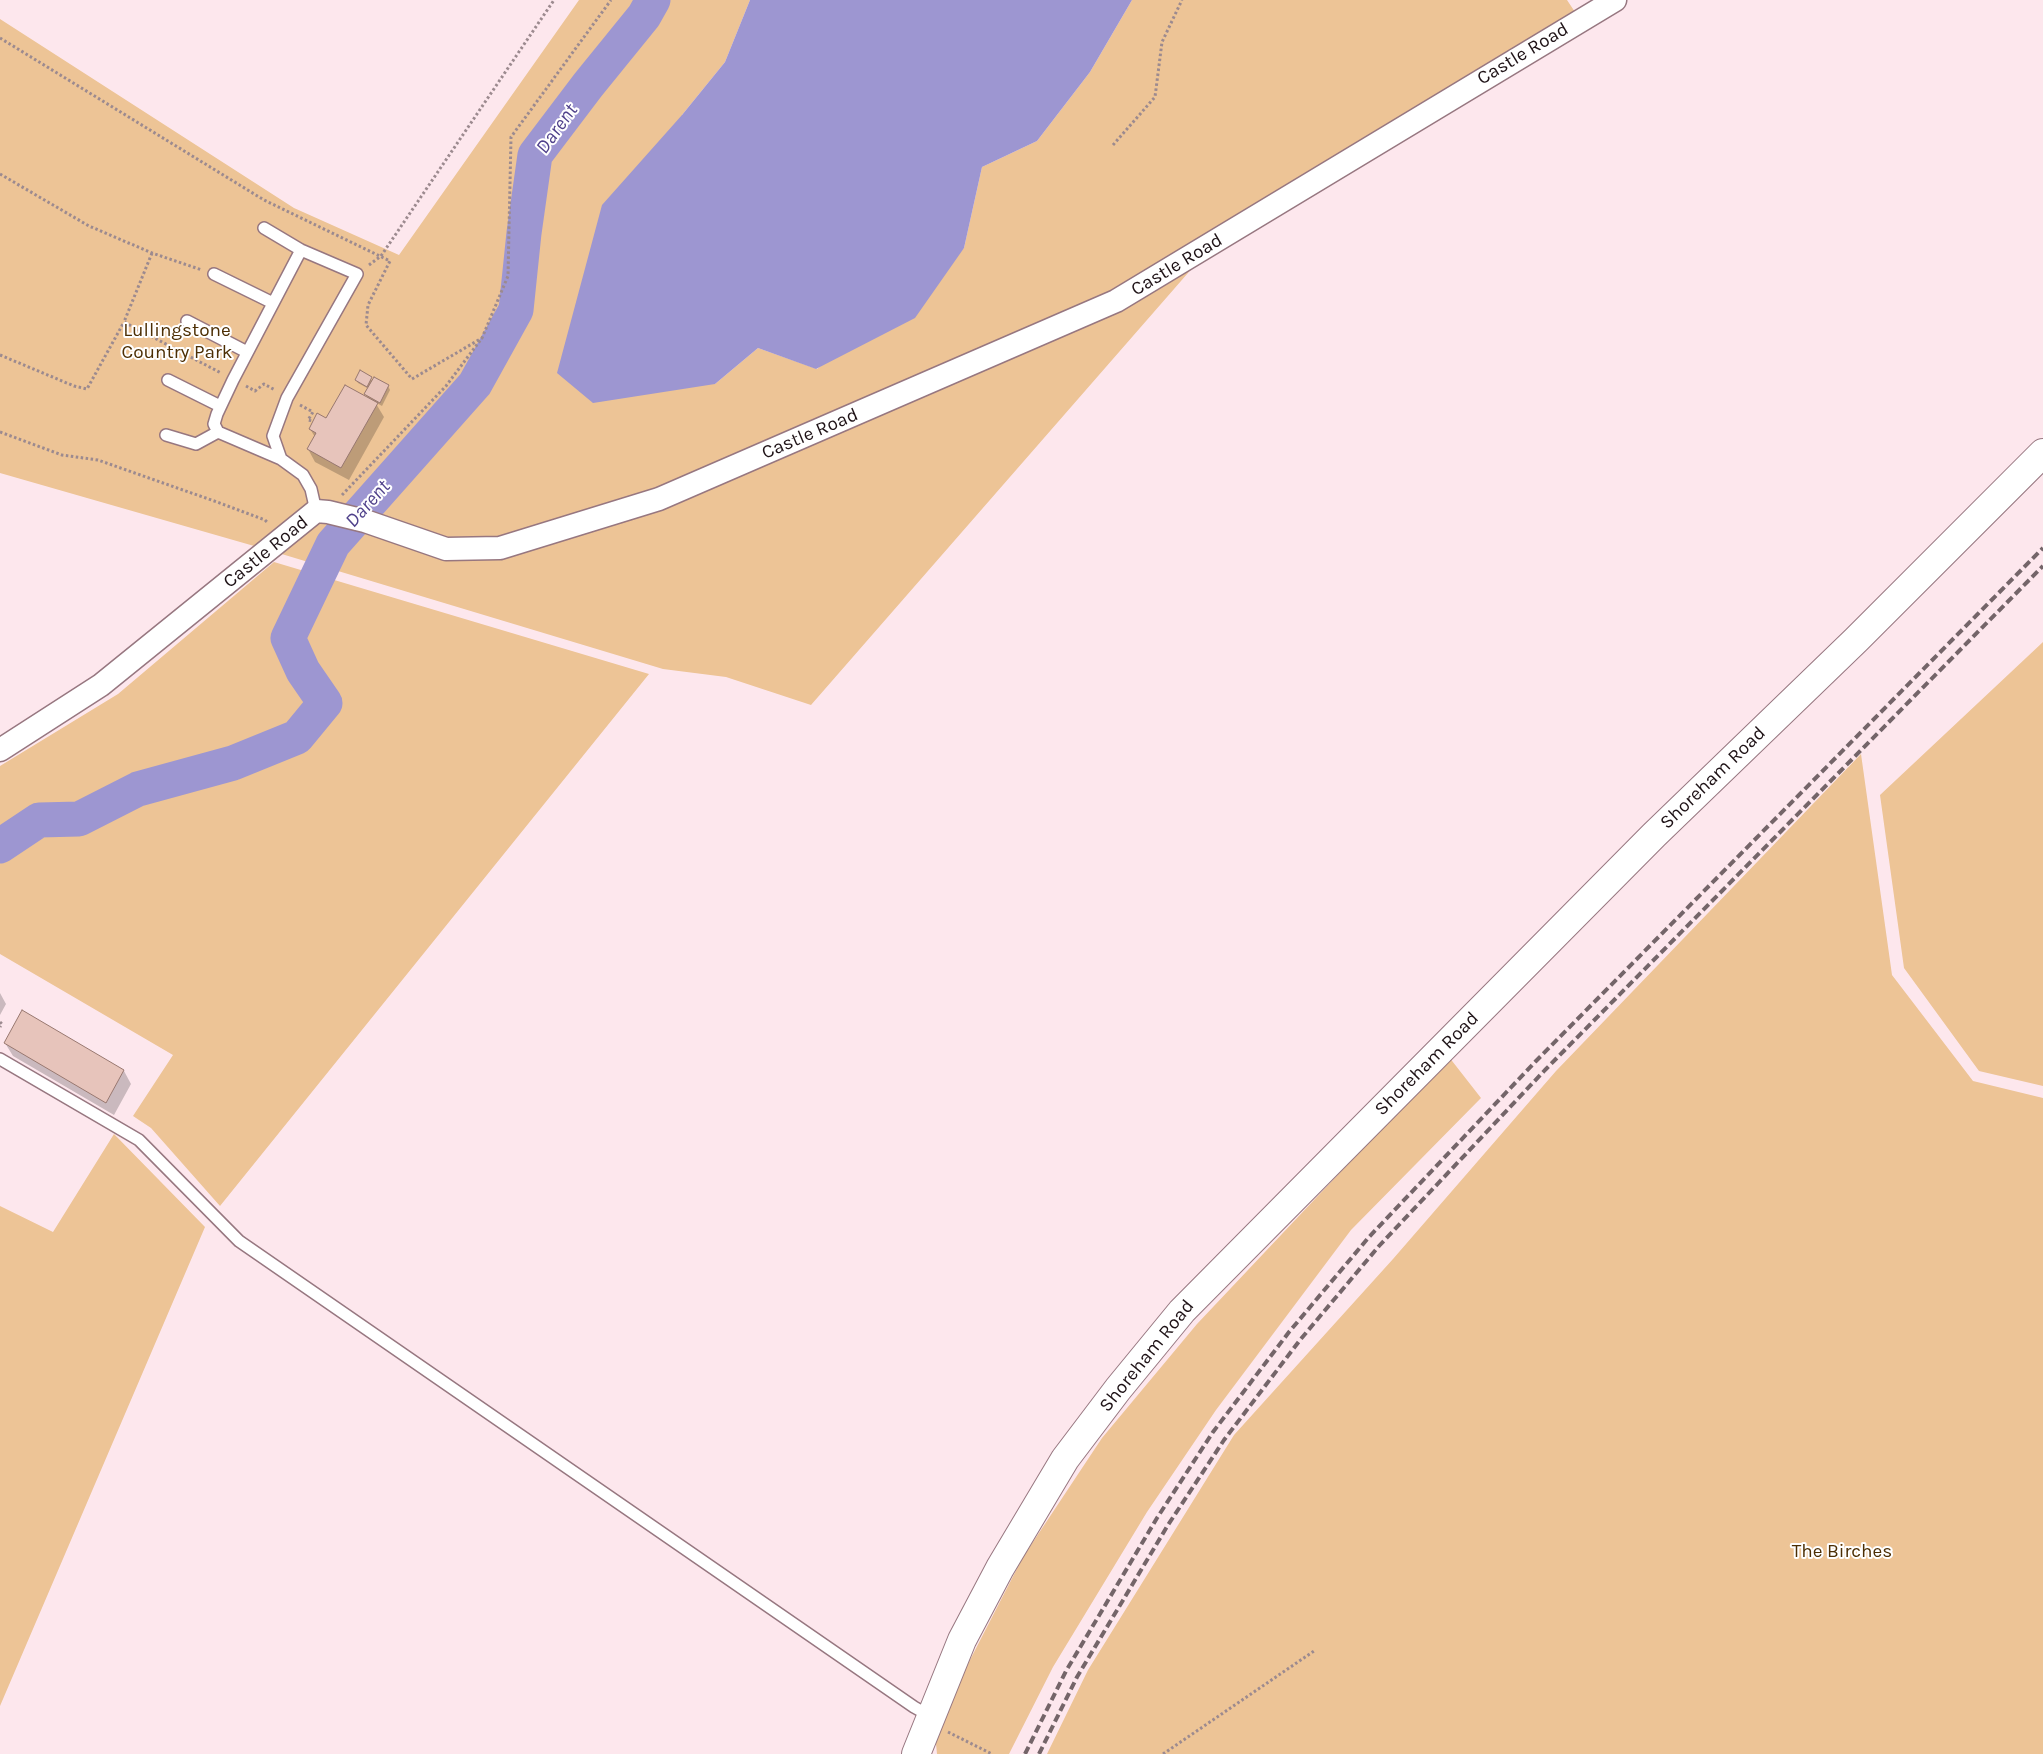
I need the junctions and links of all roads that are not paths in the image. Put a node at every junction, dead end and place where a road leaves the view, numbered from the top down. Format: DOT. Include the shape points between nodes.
graph roads {
  1 [pos="1615,0"];
  2 [pos="264,228"];
  3 [pos="302,250"];
  4 [pos="214,274"];
  5 [pos="272,303"];
  6 [pos="186,321"];
  7 [pos="247,352"];
  8 [pos="168,380"];
  9 [pos="220,406"];
  10 [pos="218,432"];
  11 [pos="166,435"];
  12 [pos="2043,453"];
  13 [pos="281,459"];
  14 [pos="330,513"];
  15 [pos="0,750"];
  16 [pos="0,1060"];
  17 [pos="929,1719"];
  18 [pos="916,1754"];
  1 -- 14 [label="street, Castle Road" via="1116,301 659,499 500,548 446,549 365,521"];
  2 -- 3 [label="lane"];
  3 -- 5 [label="lane"];
  3 -- 13 [label="lane" via="357,274 288,398 273,436"];
  4 -- 5 [label="lane"];
  5 -- 7 [label="lane"];
  6 -- 7 [label="lane"];
  7 -- 9 [label="lane"];
  8 -- 9 [label="lane"];
  9 -- 10 [label="lane" via="214,424"];
  10 -- 11 [label="lane" via="196,444"];
  10 -- 13 [label="lane"];
  12 -- 17 [label="main road, Shoreham Road" via="1654,835 1182,1311 1065,1459 1000,1568 962,1640"];
  13 -- 14 [label="lane" via="303,475"];
  14 -- 15 [label="street, Castle Road" via="101,685"];
  16 -- 17 [label="lane" via="139,1140 239,1241"];
  17 -- 18 [label="main road, Shoreham Road"];
}
